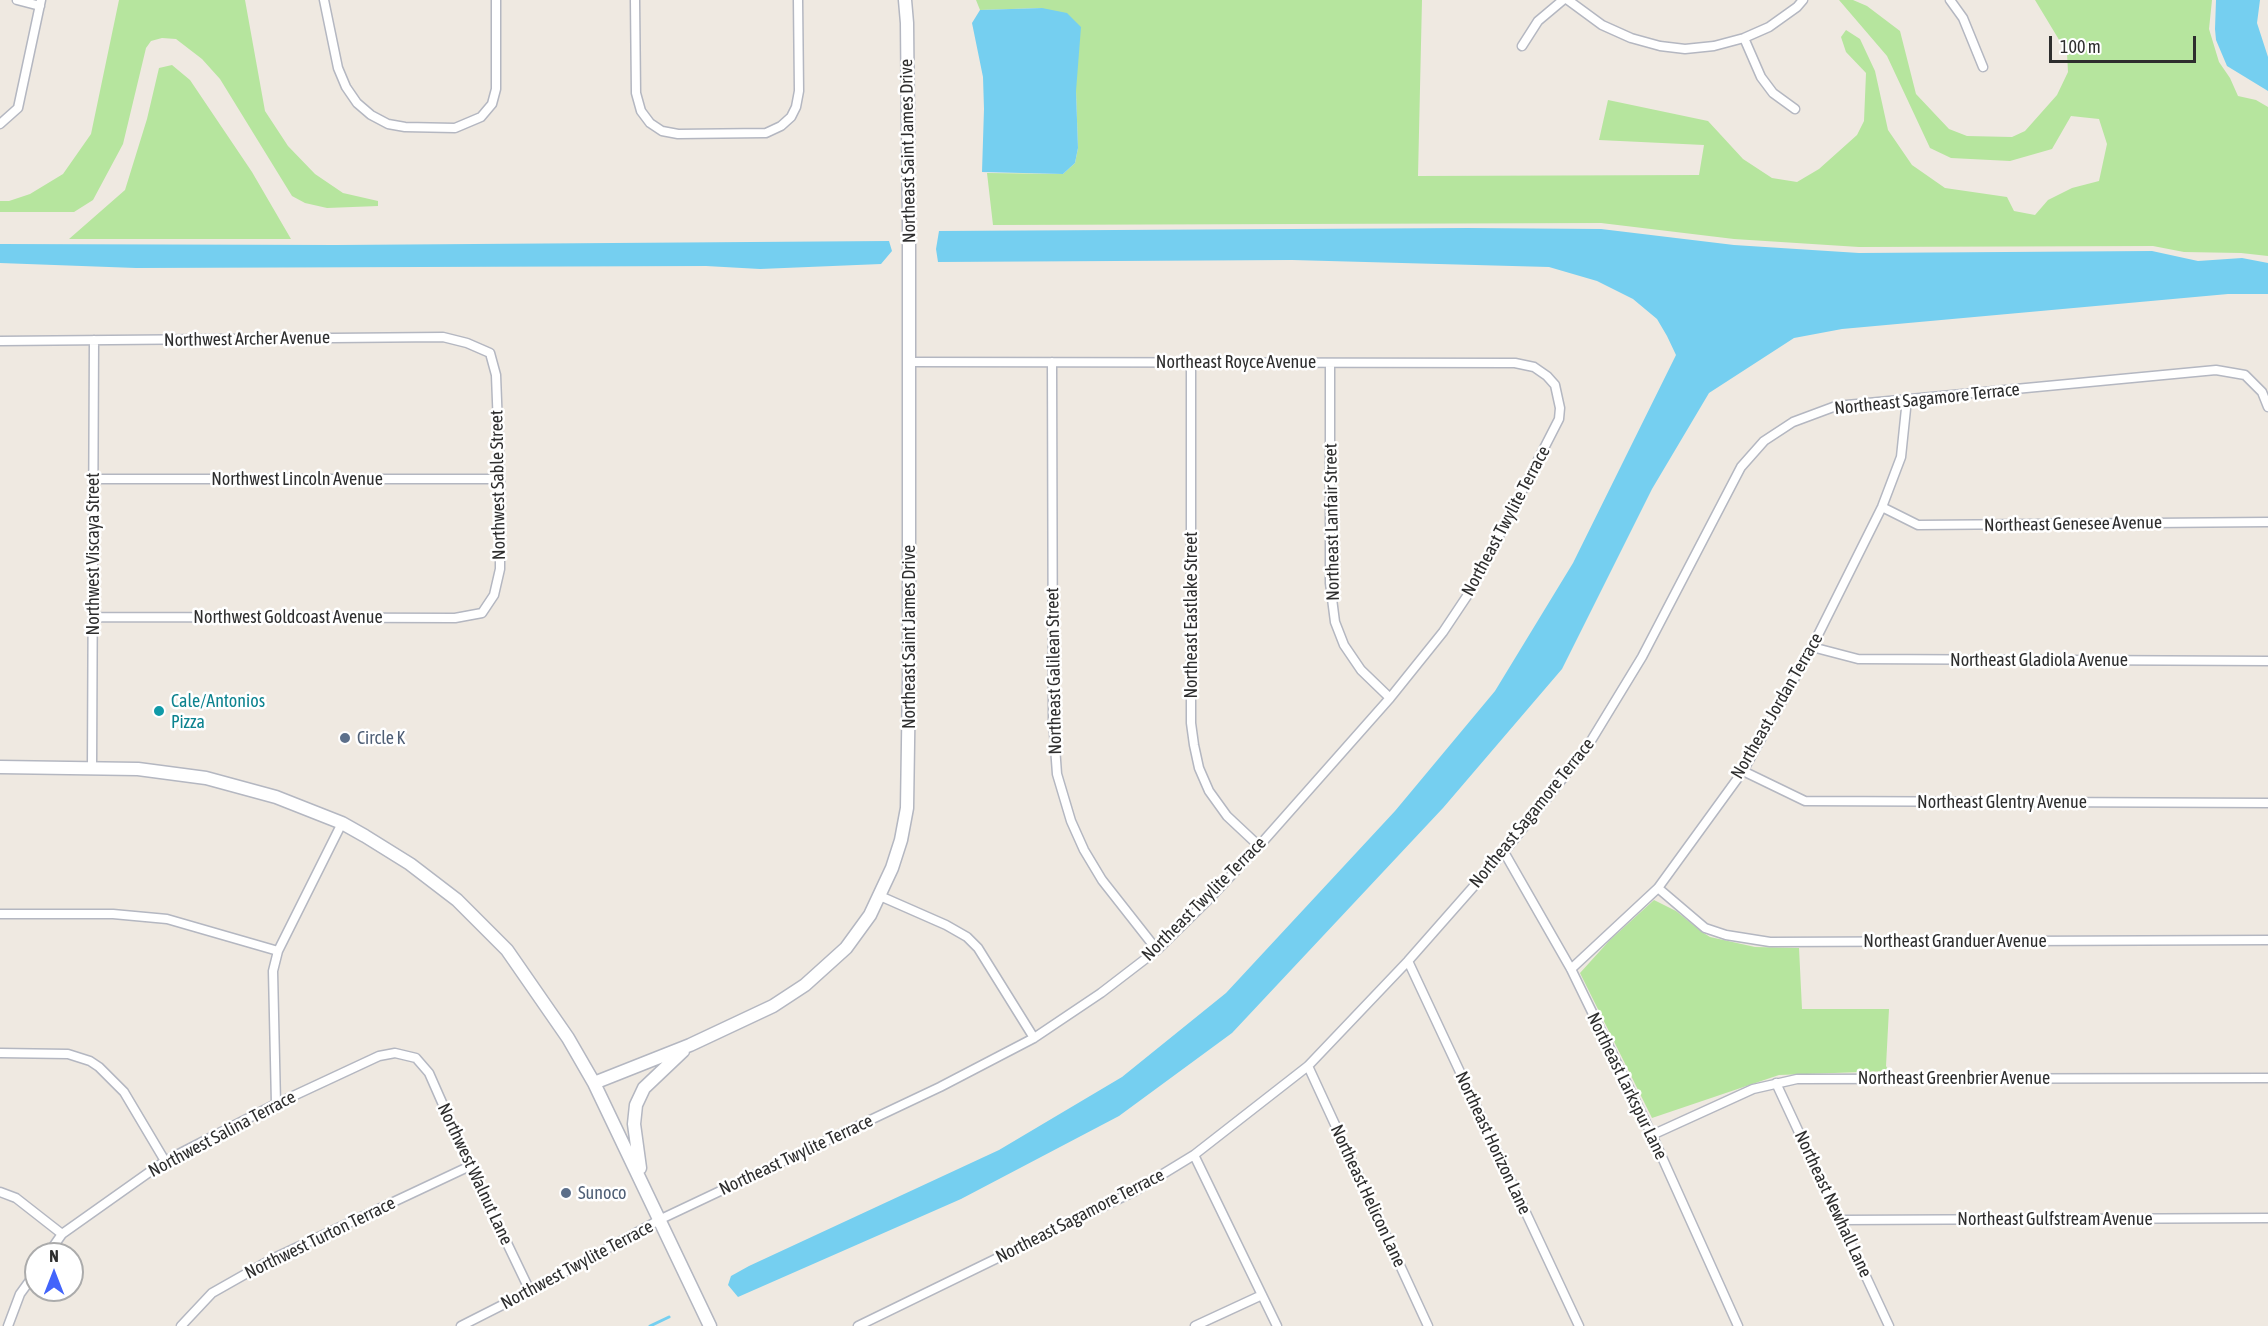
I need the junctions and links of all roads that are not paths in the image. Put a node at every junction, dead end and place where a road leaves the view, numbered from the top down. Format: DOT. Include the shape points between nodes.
graph roads {
  1 [pos="17,0"];
  2 [pos="324,0"];
  3 [pos="496,0"];
  4 [pos="636,0"];
  5 [pos="798,0"];
  6 [pos="905,0"];
  7 [pos="909,0"];
  8 [pos="1563,0"];
  9 [pos="1568,0"];
  10 [pos="1803,0"];
  11 [pos="1950,0"];
  12 [pos="40,3"];
  13 [pos="907,23"];
  14 [pos="1744,38"];
  15 [pos="1522,46"];
  16 [pos="1983,67"];
  17 [pos="1795,108"];
  18 [pos="0,124"];
  19 [pos="94,340"];
  20 [pos="0,341"];
  21 [pos="490,353"];
  22 [pos="909,362"];
  23 [pos="1052,362"];
  24 [pos="1191,362"];
  25 [pos="1330,363"];
  26 [pos="1555,385"];
  27 [pos="1907,399"];
  28 [pos="2268,407"];
  29 [pos="94,479"];
  30 [pos="500,479"];
  31 [pos="1882,507"];
  32 [pos="2268,522"];
  33 [pos="482,613"];
  34 [pos="93,617"];
  35 [pos="1812,647"];
  36 [pos="2268,661"];
  37 [pos="1390,698"];
  38 [pos="0,766"];
  39 [pos="92,767"];
  40 [pos="1743,771"];
  41 [pos="2268,803"];
  42 [pos="342,823"];
  43 [pos="1259,846"];
  44 [pos="1504,852"];
  45 [pos="1658,888"];
  46 [pos="880,896"];
  47 [pos="0,914"];
  48 [pos="2268,940"];
  49 [pos="1157,950"];
  50 [pos="278,951"];
  51 [pos="1408,961"];
  52 [pos="1571,969"];
  53 [pos="1034,1038"];
  54 [pos="690,1045"];
  55 [pos="0,1053"];
  56 [pos="416,1058"];
  57 [pos="1308,1066"];
  58 [pos="2268,1078"];
  59 [pos="594,1083"];
  60 [pos="1776,1083"];
  61 [pos="276,1104"];
  62 [pos="1652,1135"];
  63 [pos="1194,1155"];
  64 [pos="165,1161"];
  65 [pos="470,1166"];
  66 [pos="641,1178"];
  67 [pos="0,1192"];
  68 [pos="2268,1218"];
  69 [pos="661,1219"];
  70 [pos="1841,1220"];
  71 [pos="62,1234"];
  72 [pos="56,1242"];
  73 [pos="24,1288"];
  74 [pos="531,1291"];
  75 [pos="1262,1295"];
  76 [pos="8,1326"];
  77 [pos="181,1326"];
  78 [pos="461,1326"];
  79 [pos="710,1326"];
  80 [pos="858,1326"];
  81 [pos="1195,1326"];
  82 [pos="1276,1326"];
  83 [pos="1428,1326"];
  84 [pos="1579,1326"];
  85 [pos="1737,1326"];
  86 [pos="1889,1326"];
  1 -- 12 [label="street"];
  2 -- 3 [label="street" via="338,68 357,103 388,124 455,128 481,117 492,104 496,89"];
  4 -- 5 [label="street" via="636,93 641,111 662,131 678,134 766,133 791,117 799,91"];
  6 -- 13 [label="main road, Northeast Saint James Drive"];
  7 -- 13 [label="main road, Northeast Saint James Drive"];
  8 -- 15 [label="street" via="1538,21"];
  9 -- 14 [label="street" via="1602,25 1660,46 1685,49"];
  10 -- 14 [label="street" via="1769,27"];
  11 -- 16 [label="street" via="1963,18"];
  12 -- 18 [label="street" via="18,108"];
  13 -- 22 [label="main road, Northeast Saint James Drive"];
  14 -- 17 [label="street" via="1761,77 1773,93"];
  19 -- 20 [label="street, Northwest Archer Avenue"];
  19 -- 21 [label="street, Northwest Archer Avenue" via="442,337"];
  19 -- 29 [label="street, Northwest Viscaya Street"];
  21 -- 30 [label="street, Northwest Sable Street" via="496,375"];
  22 -- 23 [label="street, Northeast Royce Avenue"];
  22 -- 46 [label="main road, Northeast Saint James Drive" via="907,808 901,840"];
  23 -- 24 [label="street, Northeast Royce Avenue"];
  23 -- 49 [label="street, Northeast Galilean Street" via="1053,719 1057,774 1084,850 1102,880"];
  24 -- 25 [label="street, Northeast Royce Avenue"];
  24 -- 43 [label="street, Northeast Eastlake Street" via="1194,746 1209,791 1227,816"];
  25 -- 26 [label="street, Northeast Royce Avenue" via="1515,363 1534,367"];
  25 -- 37 [label="street, Northeast Lanfair Street" via="1330,584 1335,622 1344,645 1361,670"];
  26 -- 37 [label="street, Northeast Twylite Terrace" via="1559,419 1473,587"];
  27 -- 28 [label="street, Northeast Sagamore Terrace" via="2216,370 2246,375 2262,392"];
  27 -- 31 [label="street, Northeast Jordan Terrace" via="1901,457"];
  27 -- 44 [label="street, Northeast Sagamore Terrace" via="1836,406 1792,422 1764,441 1741,467 1642,657 1586,749"];
  29 -- 30 [label="street, Northwest Lincoln Avenue"];
  29 -- 34 [label="street, Northwest Viscaya Street"];
  30 -- 33 [label="street, Northwest Sable Street" via="500,569 494,595"];
  31 -- 32 [label="street, Northeast Genesee Avenue" via="1918,525"];
  31 -- 35 [label="street, Northeast Jordan Terrace"];
  33 -- 34 [label="street, Northwest Goldcoast Avenue" via="455,618"];
  34 -- 39 [label="street, Northwest Viscaya Street"];
  35 -- 36 [label="street, Northeast Gladiola Avenue" via="1858,659"];
  35 -- 40 [label="street, Northeast Jordan Terrace"];
  37 -- 43 [label="street, Northeast Twylite Terrace"];
  38 -- 39 [label="main road"];
  39 -- 42 [label="main road" via="206,778 276,797"];
  40 -- 41 [label="street, Northeast Glentry Avenue" via="1805,801"];
  40 -- 45 [label="street, Northeast Jordan Terrace"];
  42 -- 50 [label="street"];
  42 -- 59 [label="main road" via="426,876 457,900 507,950"];
  43 -- 49 [label="street, Northeast Twylite Terrace"];
  44 -- 51 [label="street, Northeast Sagamore Terrace"];
  44 -- 52 [label="street, Northeast Larkspur Lane"];
  45 -- 48 [label="street, Northeast Granduer Avenue" via="1705,928 1770,942"];
  45 -- 52 [label="street, Northeast Jordan Terrace"];
  46 -- 53 [label="street" via="967,937 978,948"];
  46 -- 54 [label="main road, Northeast Saint James Drive" via="846,948 805,985 773,1006"];
  47 -- 50 [label="street" via="113,914 168,920"];
  49 -- 53 [label="street, Northeast Twylite Terrace"];
  50 -- 61 [label="street" via="273,971"];
  51 -- 57 [label="street, Northeast Sagamore Terrace"];
  51 -- 84 [label="street, Northeast Horizon Lane"];
  52 -- 62 [label="street, Northeast Larkspur Lane"];
  53 -- 69 [label="street, Northeast Twylite Terrace" via="940,1087"];
  54 -- 59 [label="main road, Northeast Saint James Drive"];
  54 -- 66 [label="main road" via="644,1088 636,1105 634,1124"];
  55 -- 64 [label="street" via="68,1054 90,1061 124,1092"];
  56 -- 61 [label="street, Northwest Salina Terrace" via="395,1053 379,1056"];
  56 -- 65 [label="street, Northwest Walnut Lane" via="429,1073"];
  57 -- 63 [label="street, Northeast Sagamore Terrace"];
  57 -- 83 [label="street, Northeast Helicon Lane"];
  58 -- 60 [label="street, Northeast Greenbrier Avenue" via="1830,1078"];
  59 -- 66 [label="main road"];
  60 -- 62 [label="street, Northeast Greenbrier Avenue" via="1753,1089"];
  60 -- 70 [label="street, Northeast Newhall Lane"];
  61 -- 64 [label="street, Northwest Salina Terrace"];
  62 -- 85 [label="street, Northeast Larkspur Lane"];
  63 -- 75 [label="street"];
  63 -- 80 [label="street, Northeast Sagamore Terrace" via="1135,1191"];
  64 -- 71 [label="street, Northwest Salina Terrace"];
  65 -- 74 [label="street, Northwest Walnut Lane"];
  65 -- 77 [label="street, Northwest Turton Terrace" via="272,1259 212,1293"];
  66 -- 69 [label="main road"];
  67 -- 71 [label="street" via="16,1198"];
  68 -- 70 [label="street, Northeast Gulfstream Avenue"];
  69 -- 74 [label="street, Northwest Twylite Terrace"];
  69 -- 79 [label="main road"];
  70 -- 86 [label="street, Northeast Newhall Lane"];
  71 -- 72 [label="street, Northwest Salina Terrace"];
  73 -- 76 [label="street"];
  74 -- 78 [label="street, Northwest Twylite Terrace"];
  75 -- 81 [label="street"];
  75 -- 82 [label="street"];
}
